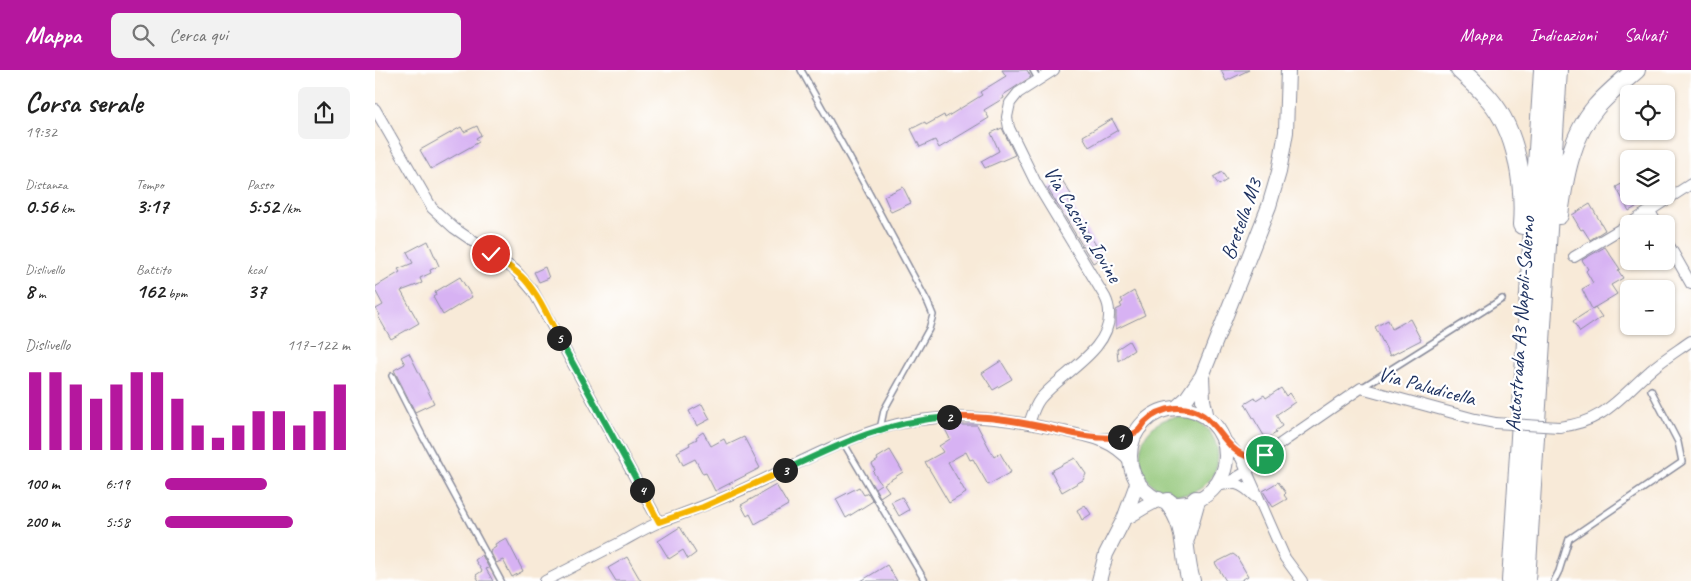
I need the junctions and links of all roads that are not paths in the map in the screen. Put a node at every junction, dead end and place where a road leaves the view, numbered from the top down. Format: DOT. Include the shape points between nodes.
graph roads {
  1 [pos="801,70"];
  2 [pos="1054,70"];
  3 [pos="1288,70"];
  4 [pos="1460,70"];
  5 [pos="1543,70"];
  6 [pos="1558,70"];
  7 [pos="1635,70"];
  8 [pos="1035,75"];
  9 [pos="375,109"];
  10 [pos="1691,184"];
  11 [pos="1650,211"];
  12 [pos="1644,215"];
  13 [pos="1652,215"];
  14 [pos="1620,229"];
  15 [pos="1675,256"];
  16 [pos="1574,257"];
  17 [pos="1691,284"];
  18 [pos="1502,299"];
  19 [pos="1691,341"];
  20 [pos="392,376"];
  21 [pos="1202,376"];
  22 [pos="1361,388"];
  23 [pos="1651,390"];
  24 [pos="1530,395"];
  25 [pos="1176,408"];
  26 [pos="1207,418"];
  27 [pos="1029,424"];
  28 [pos="880,429"];
  29 [pos="1138,431"];
  30 [pos="1221,435"];
  31 [pos="1099,439"];
  32 [pos="843,442"];
  33 [pos="1233,447"];
  34 [pos="1265,455"];
  35 [pos="1131,463"];
  36 [pos="1247,472"];
  37 [pos="1138,481"];
  38 [pos="1229,482"];
  39 [pos="1214,487"];
  40 [pos="1196,500"];
  41 [pos="1164,501"];
  42 [pos="1261,506"];
  43 [pos="1124,519"];
  44 [pos="659,522"];
  45 [pos="1184,542"];
  46 [pos="501,581"];
  47 [pos="545,581"];
  48 [pos="925,581"];
  49 [pos="1099,581"];
  50 [pos="1191,581"];
  51 [pos="1302,581"];
  52 [pos="1511,581"];
  53 [pos="1526,581"];
  54 [pos="1554,581"];
  1 -- 28 [label="lane" via="933,315 925,337 884,410"];
  2 -- 8 [label="street, Via Cascina Iovine"];
  3 -- 21 [label="street, Bretella M3" via="1286,132 1277,180"];
  4 -- 24 [label="highway" via="1491,101 1517,156 1523,196 1520,340"];
  5 -- 24 [label="highway, Autostrada A3 Napoli-Salerno"];
  6 -- 24 [label="highway, Autostrada A3 Napoli-Salerno"];
  7 -- 24 [label="highway" via="1610,92 1585,122 1568,166 1559,218 1549,334"];
  8 -- 27 [label="street, Via Cascina Iovine" via="1010,103 1009,128 1035,181 1105,297 1109,316 1100,343 1039,400"];
  9 -- 44 [label="street" via="432,208 454,228 515,270 533,291"];
  10 -- 11 [label="street"];
  11 -- 12 [label="street"];
  11 -- 13 [label="street"];
  14 -- 16 [label="street"];
  15 -- 17 [label="street"];
  18 -- 22 [label="lane"];
  19 -- 22 [label="street, Via Paludicella, bridge" via="1651,370 1603,413 1584,423 1559,427 1495,423"];
  20 -- 46 [label="lane"];
  21 -- 25 [label="street, Bretella M3"];
  21 -- 26 [label="street, Bretella M3"];
  22 -- 34 [label="street, Via Paludicella"];
  23 -- 54 [label="lane" via="1678,442 1682,462 1569,539"];
  24 -- 52 [label="highway, Autostrada A3 Napoli-Salerno"];
  24 -- 53 [label="highway, Autostrada A3 Napoli-Salerno"];
  25 -- 26 [label="street" via="1197,412"];
  25 -- 29 [label="street" via="1155,414"];
  26 -- 30 [label="street"];
  27 -- 28 [label="street" via="959,417 921,420"];
  27 -- 31 [label="street"];
  28 -- 32 [label="street"];
  29 -- 31 [label="street"];
  29 -- 35 [label="street" via="1132,444"];
  30 -- 33 [label="street"];
  30 -- 39 [label="street" via="1225,445 1225,468"];
  31 -- 35 [label="street" via="1115,447"];
  32 -- 44 [label="street" via="703,507"];
  32 -- 48 [label="lane"];
  33 -- 34 [label="street" via="1251,458"];
  33 -- 36 [label="street"];
  34 -- 36 [label="street, Via Paludicella"];
  35 -- 37 [label="street"];
  36 -- 38 [label="street, Via Paludicella"];
  36 -- 42 [label="street"];
  37 -- 41 [label="street" via="1151,495"];
  37 -- 43 [label="street"];
  38 -- 39 [label="street, Via Paludicella"];
  38 -- 42 [label="street" via="1244,487"];
  39 -- 40 [label="street"];
  40 -- 41 [label="street" via="1178,504"];
  40 -- 45 [label="highway"];
  41 -- 43 [label="street" via="1144,506"];
  41 -- 45 [label="highway" via="1177,512"];
  42 -- 51 [label="street" via="1285,558"];
  43 -- 49 [label="street" via="1106,554"];
  44 -- 47 [label="street"];
  45 -- 50 [label="highway"];
}
